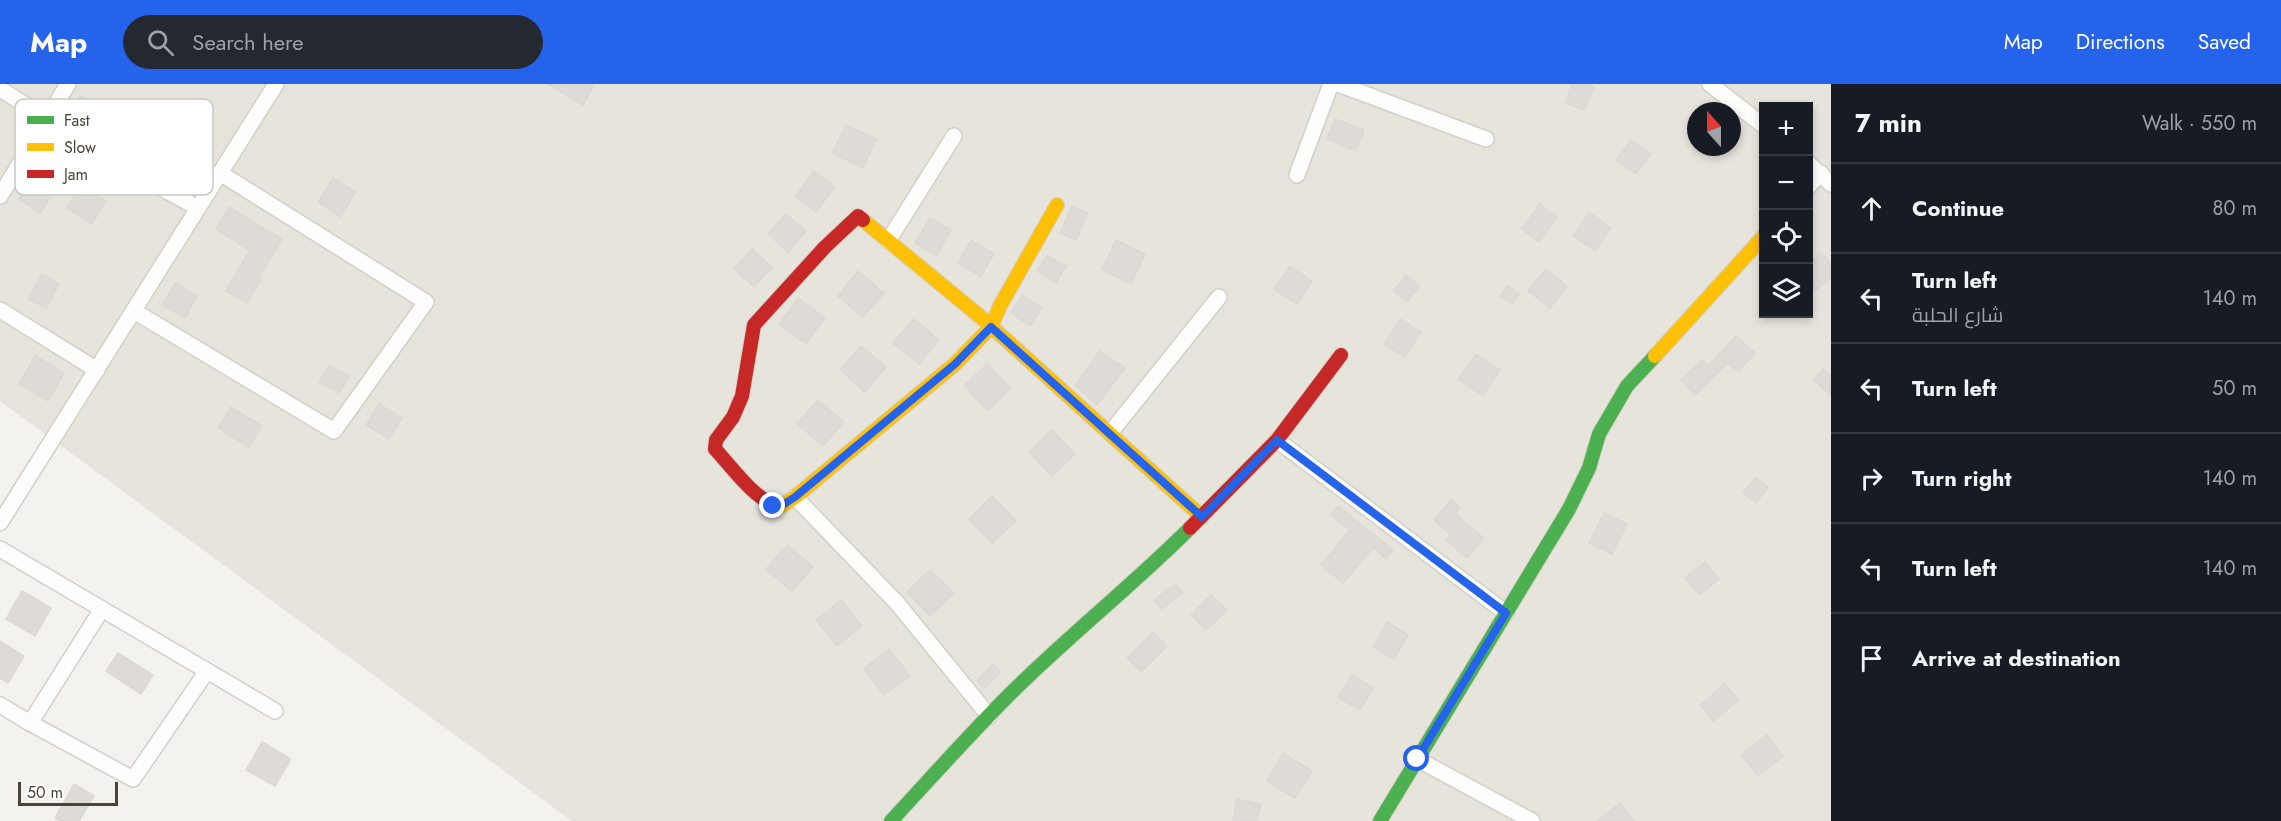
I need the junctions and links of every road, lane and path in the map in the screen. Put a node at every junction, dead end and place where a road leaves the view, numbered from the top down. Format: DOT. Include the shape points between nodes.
graph roads {
  1 [pos="68,84"];
  2 [pos="276,84"];
  3 [pos="1331,84"];
  4 [pos="1338,84"];
  5 [pos="1710,84"];
  6 [pos="0,89"];
  7 [pos="17,99"];
  8 [pos="59,99"];
  9 [pos="1759,122"];
  10 [pos="954,136"];
  11 [pos="1486,139"];
  12 [pos="15,171"];
  13 [pos="220,173"];
  14 [pos="1298,175"];
  15 [pos="213,184"];
  16 [pos="174,195"];
  17 [pos="206,195"];
  18 [pos="0,196"];
  19 [pos="1057,206"];
  20 [pos="198,208"];
  21 [pos="888,241"];
  22 [pos="1759,241"];
  23 [pos="1219,297"];
  24 [pos="0,310"];
  25 [pos="134,311"];
  26 [pos="991,327"];
  27 [pos="1341,355"];
  28 [pos="97,370"];
  29 [pos="1110,434"];
  30 [pos="1277,440"];
  31 [pos="795,497"];
  32 [pos="1202,517"];
  33 [pos="0,524"];
  34 [pos="0,549"];
  35 [pos="102,609"];
  36 [pos="1506,613"];
  37 [pos="207,671"];
  38 [pos="0,705"];
  39 [pos="275,711"];
  40 [pos="990,716"];
  41 [pos="30,723"];
  42 [pos="1417,759"];
  43 [pos="891,821"];
  44 [pos="1380,821"];
  45 [pos="1532,821"];
  1 -- 8 [label="street"];
  2 -- 13 [label="street"];
  3 -- 14 [label="street"];
  4 -- 11 [label="street"];
  5 -- 9 [label="street"];
  6 -- 7 [label="street"];
  10 -- 21 [label="street"];
  12 -- 18 [label="street"];
  13 -- 15 [label="street"];
  13 -- 25 [label="street" via="426,302 334,431"];
  16 -- 20 [label="street"];
  17 -- 20 [label="street"];
  19 -- 26 [label="street"];
  20 -- 25 [label="street"];
  21 -- 26 [label="street"];
  21 -- 31 [label="street" via="862,218 853,218 754,325 742,396 716,440 716,449 773,506 781,506"];
  22 -- 36 [label="street" via="1627,386 1599,434 1569,509"];
  23 -- 29 [label="street"];
  24 -- 28 [label="street"];
  25 -- 28 [label="street"];
  26 -- 29 [label="street"];
  26 -- 31 [label="street" via="955,364"];
  27 -- 30 [label="street"];
  28 -- 33 [label="street"];
  29 -- 32 [label="street"];
  30 -- 32 [label="street"];
  30 -- 36 [label="street"];
  31 -- 40 [label="street" via="897,603"];
  32 -- 40 [label="street"];
  34 -- 35 [label="street"];
  35 -- 37 [label="street"];
  35 -- 41 [label="street"];
  36 -- 42 [label="street"];
  37 -- 39 [label="street"];
  37 -- 41 [label="street" via="133,779"];
  38 -- 41 [label="street"];
  40 -- 43 [label="street"];
  42 -- 44 [label="street"];
  42 -- 45 [label="street"];
}
